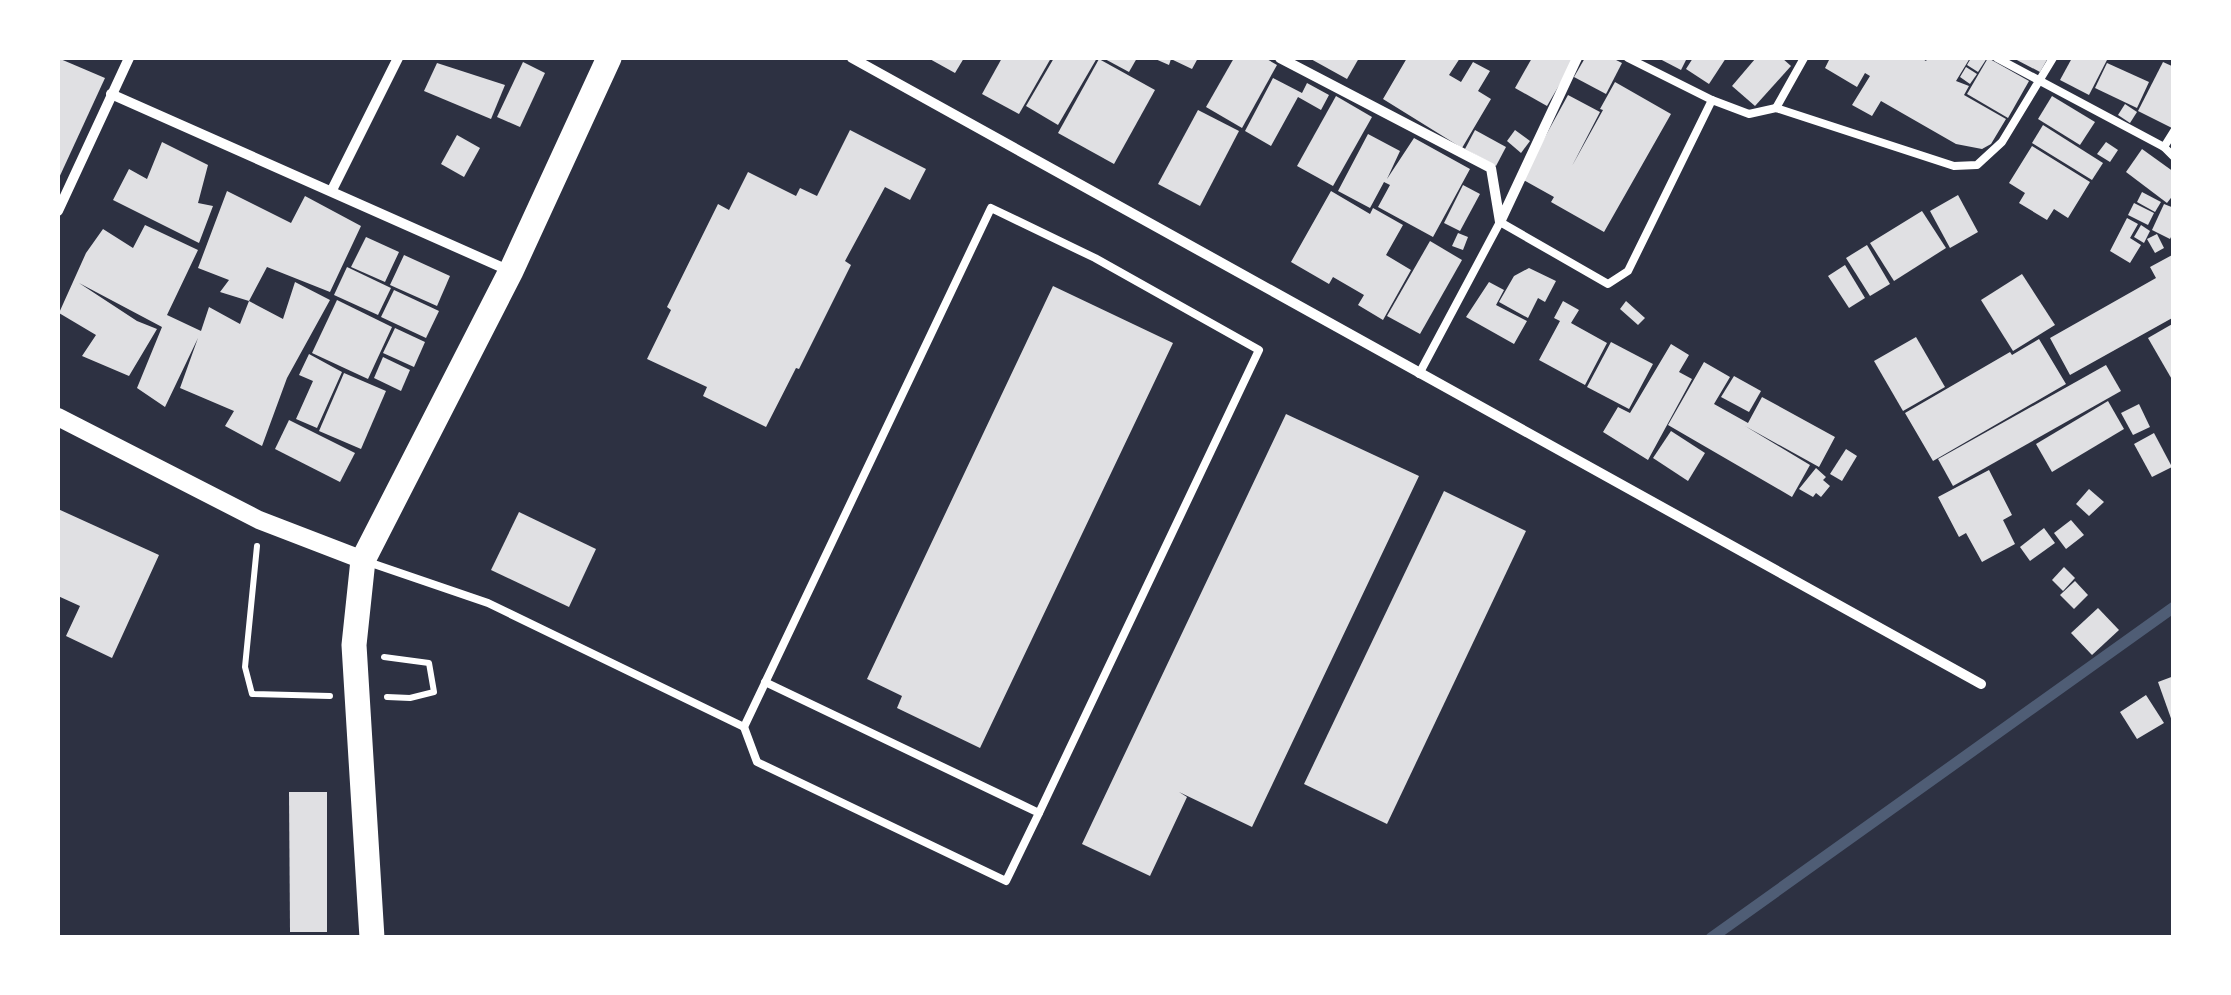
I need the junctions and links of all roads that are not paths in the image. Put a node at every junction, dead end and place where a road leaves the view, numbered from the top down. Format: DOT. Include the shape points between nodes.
graph roads {
  1 [pos="129,58"];
  2 [pos="398,58"];
  3 [pos="609,58"];
  4 [pos="1280,58"];
  5 [pos="1578,58"];
  6 [pos="1628,58"];
  7 [pos="1804,58"];
  8 [pos="1997,58"];
  9 [pos="2053,58"];
  10 [pos="857,59"];
  11 [pos="2040,81"];
  12 [pos="112,94"];
  13 [pos="1712,100"];
  14 [pos="1776,108"];
  15 [pos="2174,131"];
  16 [pos="2164,147"];
  17 [pos="2174,157"];
  18 [pos="332,190"];
  19 [pos="58,211"];
  20 [pos="1500,222"];
  21 [pos="511,272"];
  22 [pos="1419,374"];
  23 [pos="58,417"];
  24 [pos="364,560"];
  25 [pos="766,682"];
  26 [pos="1981,684"];
  27 [pos="744,727"];
  28 [pos="1039,813"];
  29 [pos="372,938"];
  1 -- 12 [label="street"];
  2 -- 18 [label="street"];
  3 -- 21 [label="main road"];
  4 -- 20 [label="street" via="1491,168"];
  5 -- 20 [label="street"];
  6 -- 13 [label="lane"];
  7 -- 14 [label="lane"];
  8 -- 11 [label="lane"];
  9 -- 11 [label="lane"];
  10 -- 22 [label="street"];
  11 -- 14 [label="lane" via="2002,142 1977,165 1954,166"];
  11 -- 16 [label="lane"];
  12 -- 18 [label="street"];
  12 -- 19 [label="street"];
  13 -- 14 [label="lane" via="1748,114"];
  13 -- 20 [label="lane" via="1628,271 1608,284"];
  15 -- 16 [label="lane"];
  16 -- 17 [label="lane"];
  18 -- 21 [label="street"];
  20 -- 22 [label="lane"];
  21 -- 24 [label="main road"];
  22 -- 26 [label="street"];
  23 -- 24 [label="street" via="260,520"];
  24 -- 27 [label="lane" via="488,603"];
  24 -- 29 [label="main road" via="354,646"];
  25 -- 27 [label="lane"];
  25 -- 28 [label="lane"];
  25 -- 28 [label="lane" via="991,208 1259,350"];
  27 -- 28 [label="lane" via="757,762 1006,881"];
}
